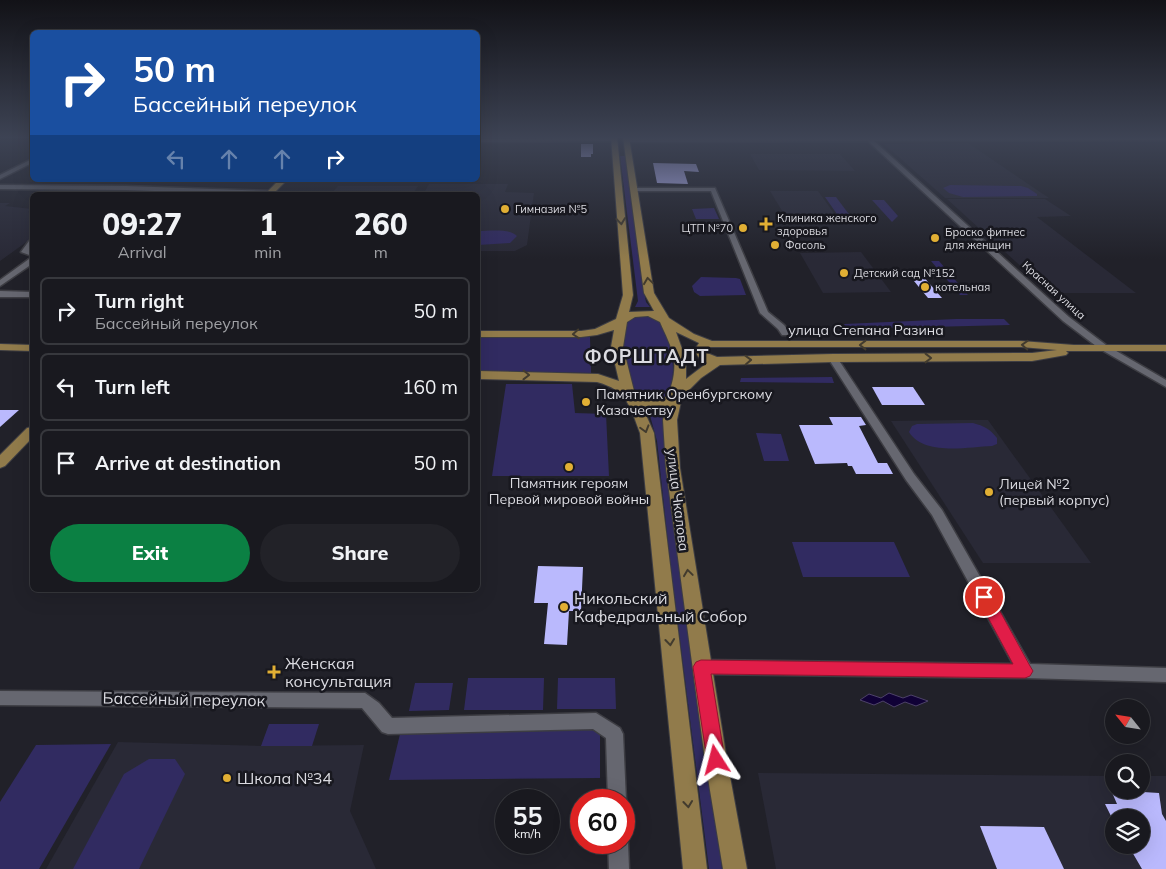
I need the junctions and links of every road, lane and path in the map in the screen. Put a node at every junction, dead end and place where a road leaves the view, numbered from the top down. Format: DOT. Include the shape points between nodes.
graph roads {
  1 [pos="622,178"];
  2 [pos="631,178"];
  3 [pos="911,178"];
  4 [pos="136,182"];
  5 [pos="281,182"];
  6 [pos="0,187"];
  7 [pos="126,188"];
  8 [pos="635,189"];
  9 [pos="202,192"];
  10 [pos="271,192"];
  11 [pos="30,246"];
  12 [pos="30,253"];
  13 [pos="30,262"];
  14 [pos="0,284"];
  15 [pos="0,294"];
  16 [pos="30,295"];
  17 [pos="622,320"];
  18 [pos="665,320"];
  19 [pos="785,332"];
  20 [pos="480,334"];
  21 [pos="711,344"];
  22 [pos="0,347"];
  23 [pos="1103,347"];
  24 [pos="30,348"];
  25 [pos="1074,348"];
  26 [pos="1166,348"];
  27 [pos="833,358"];
  28 [pos="717,361"];
  29 [pos="480,375"];
  30 [pos="1166,384"];
  31 [pos="628,392"];
  32 [pos="676,395"];
  33 [pos="30,433"];
  34 [pos="0,463"];
  35 [pos="701,667"];
  36 [pos="1025,671"];
  37 [pos="1166,675"];
  38 [pos="0,698"];
  39 [pos="616,789"];
  40 [pos="618,854"];
  41 [pos="619,869"];
  42 [pos="695,869"];
  43 [pos="735,869"];
  1 -- 17 [label="main road, улица Чкалова, one-way" via="628,295"];
  2 -- 8 [label="main road, улица Чкалова"];
  3 -- 23 [label="street, Красная улица" via="1066,319"];
  4 -- 7 [label="street"];
  5 -- 10 [label="main road"];
  6 -- 7 [label="street"];
  7 -- 9 [label="street"];
  18 -- 8 [label="main road, улица Чкалова, one-way" via="649,293"];
  8 -- 19 [label="street" via="713,189 764,313"];
  11 -- 12 [label="street" via="25,252"];
  13 -- 14 [label="street"];
  15 -- 16 [label="street"];
  17 -- 18 [label="main road" via="641,312"];
  17 -- 20 [label="main road, one-way" via="597,332 581,334"];
  17 -- 31 [label="main road, улица Чкалова" via="617,347"];
  18 -- 21 [label="main road, улица Степана Разина" via="690,336"];
  18 -- 32 [label="main road, улица Чкалова" via="680,360"];
  25 -- 21 [label="main road, улица Степана Разина, one-way" via="1020,344"];
  21 -- 28 [label="main road" via="703,346 700,351 708,360"];
  22 -- 24 [label="main road"];
  23 -- 25 [label="main road, улица Степана Разина"];
  23 -- 26 [label="main road, улица Степана Разина"];
  23 -- 30 [label="street, Красная улица"];
  27 -- 25 [label="main road, улица Степана Разина, one-way" via="1032,357"];
  28 -- 27 [label="main road, улица Степана Разина, one-way"];
  27 -- 36 [label="street" via="937,513"];
  28 -- 32 [label="main road"];
  29 -- 31 [label="main road, one-way" via="592,378 612,382"];
  31 -- 32 [label="main road" via="650,404 664,403"];
  31 -- 42 [label="main road, улица Чкалова, one-way" via="647,432"];
  35 -- 32 [label="main road, улица Чкалова, one-way" via="673,468 670,420"];
  33 -- 34 [label="main road"];
  35 -- 36 [label="street"];
  35 -- 43 [label="main road, улица Чкалова"];
  36 -- 37 [label="street"];
  38 -- 39 [label="street, Бассейный переулок" via="365,701 388,726 596,721 614,734"];
  40 -- 41 [label="street"];
}
